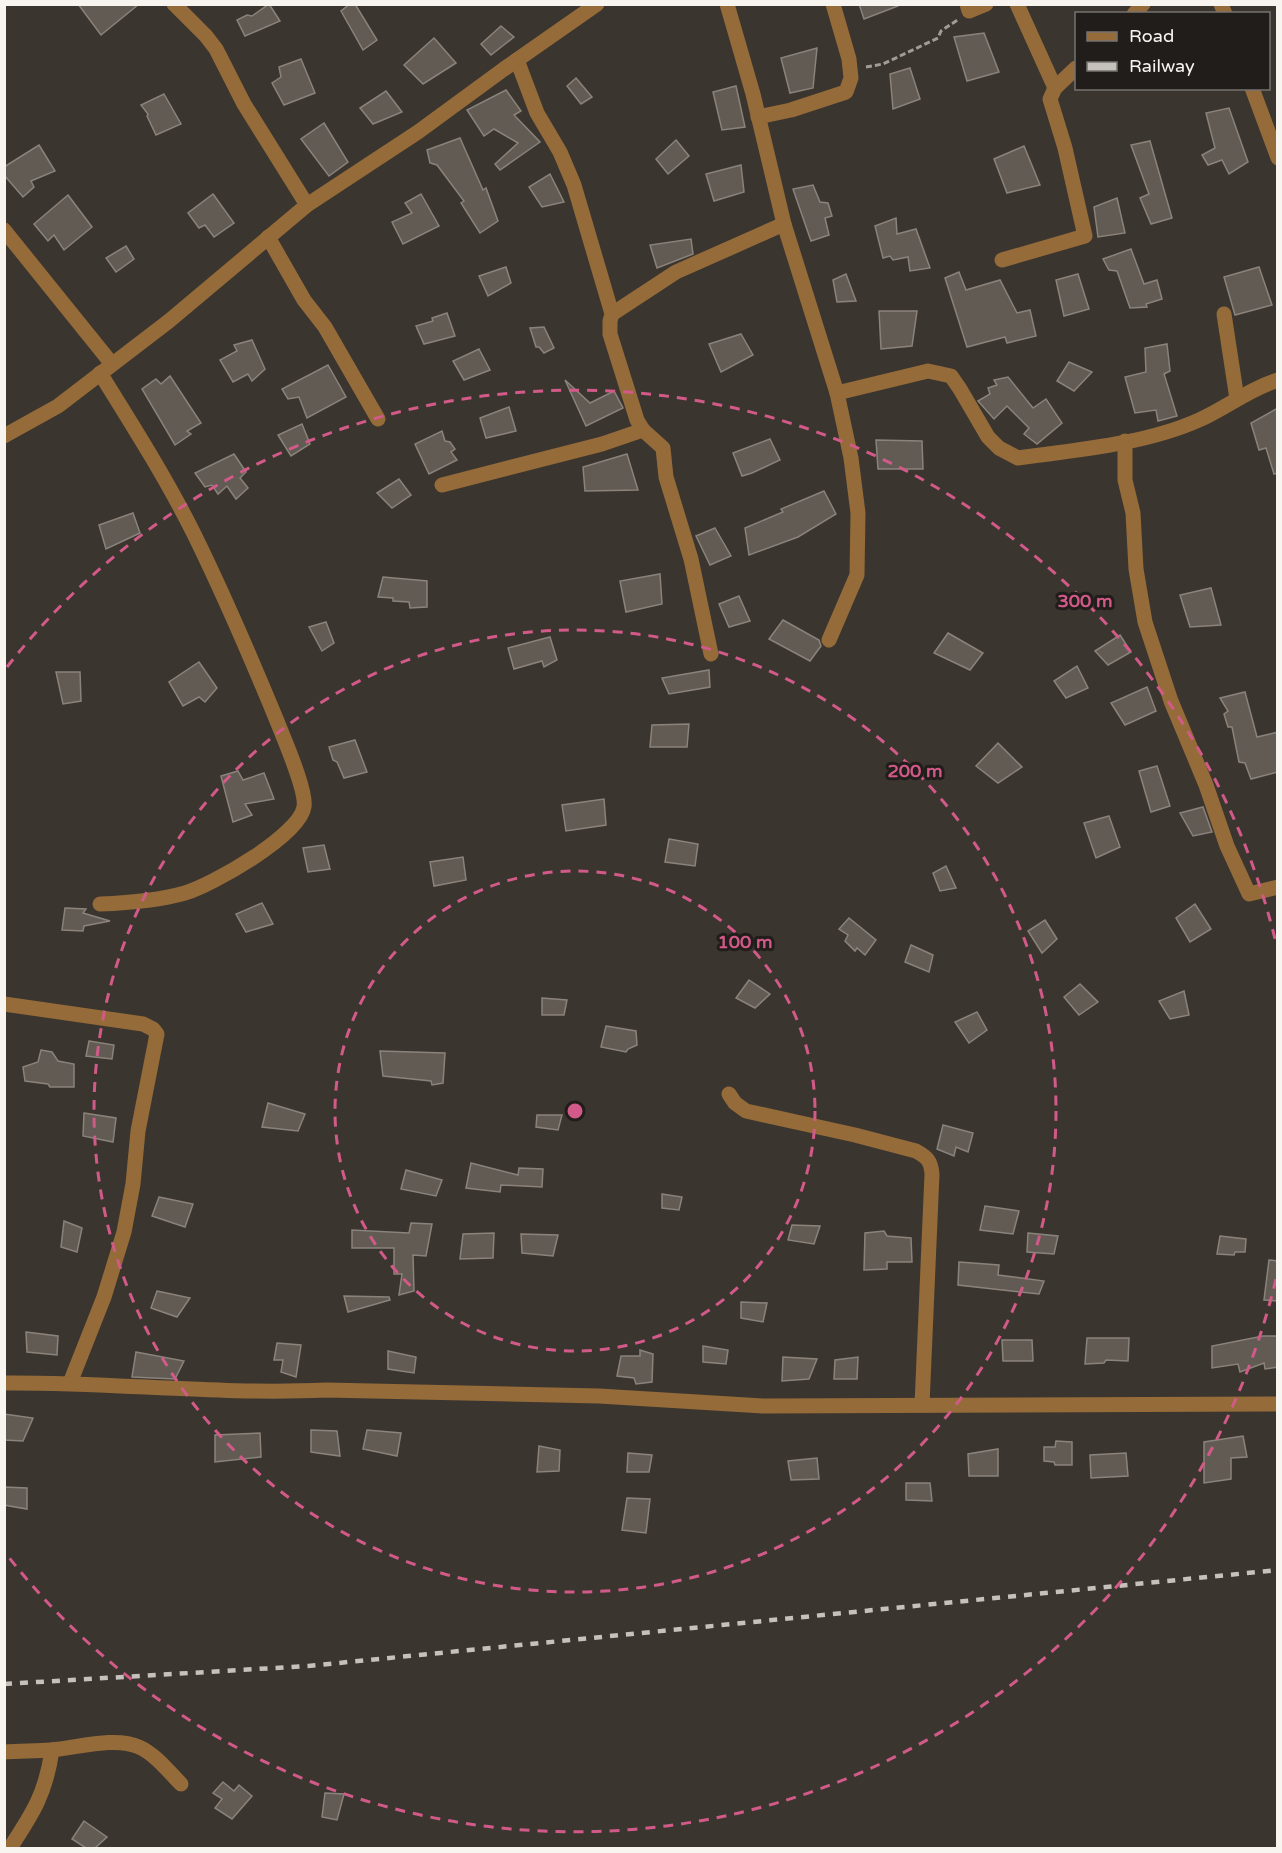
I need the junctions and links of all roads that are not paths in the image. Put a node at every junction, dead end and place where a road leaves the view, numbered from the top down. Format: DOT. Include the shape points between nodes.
graph roads {
  1 [pos="174,4"];
  2 [pos="597,4"];
  3 [pos="727,4"];
  4 [pos="833,4"];
  5 [pos="986,4"];
  6 [pos="1017,4"];
  7 [pos="969,8"];
  8 [pos="517,60"];
  9 [pos="1075,70"];
  10 [pos="1055,88"];
  11 [pos="1253,90"];
  12 [pos="758,117"];
  13 [pos="1277,156"];
  14 [pos="307,205"];
  15 [pos="784,224"];
  16 [pos="4,230"];
  17 [pos="268,237"];
  18 [pos="1002,260"];
  19 [pos="612,314"];
  20 [pos="1224,314"];
  21 [pos="106,368"];
  22 [pos="1278,380"];
  23 [pos="837,393"];
  24 [pos="1237,399"];
  25 [pos="378,419"];
  26 [pos="643,430"];
  27 [pos="4,436"];
  28 [pos="1125,441"];
  29 [pos="442,485"];
  30 [pos="829,640"];
  31 [pos="711,654"];
  32 [pos="1278,887"];
  33 [pos="99,904"];
  34 [pos="4,1004"];
  35 [pos="729,1094"];
  36 [pos="4,1383"];
  37 [pos="70,1383"];
  38 [pos="1278,1404"];
  39 [pos="922,1405"];
  40 [pos="52,1750"];
  41 [pos="4,1752"];
  42 [pos="181,1784"];
  43 [pos="10,1848"];
  1 -- 14 [label="street" via="216,49 244,104"];
  2 -- 8 [label="street"];
  3 -- 12 [label="street"];
  4 -- 12 [label="street" via="850,69 846,92"];
  5 -- 7 [label="street"];
  6 -- 10 [label="street"];
  8 -- 14 [label="street"];
  8 -- 19 [label="street" via="537,113 574,185"];
  9 -- 10 [label="street"];
  10 -- 18 [label="street" via="1050,99 1086,236"];
  11 -- 13 [label="street"];
  12 -- 15 [label="street"];
  14 -- 17 [label="street"];
  15 -- 19 [label="street" via="676,272"];
  15 -- 23 [label="street"];
  16 -- 21 [label="street"];
  17 -- 21 [label="street" via="169,321"];
  17 -- 25 [label="street"];
  19 -- 26 [label="street" via="610,334"];
  20 -- 24 [label="street"];
  21 -- 27 [label="street" via="58,406"];
  21 -- 33 [label="street" via="194,534 257,673 293,761 305,805 301,818 265,849 213,880 186,892 136,903"];
  22 -- 24 [label="street"];
  23 -- 28 [label="street" via="928,371 942,373 951,376 988,437 1018,458"];
  23 -- 30 [label="street" via="852,458 858,548 857,575"];
  24 -- 28 [label="street" via="1199,420 1154,436"];
  26 -- 29 [label="street"];
  26 -- 31 [label="street" via="663,448 666,477 692,559"];
  28 -- 32 [label="street" via="1125,480 1133,513 1136,569 1145,622 1160,669 1244,886 1249,894"];
  34 -- 37 [label="street" via="143,1024 157,1034 124,1232 104,1297"];
  35 -- 39 [label="street" via="746,1111 906,1149 925,1155 931,1162"];
  36 -- 37 [label="street"];
  37 -- 39 [label="street" via="283,1392 599,1396 763,1406"];
  38 -- 39 [label="street"];
  40 -- 41 [label="street"];
  40 -- 42 [label="street" via="128,1743 150,1754"];
  40 -- 43 [label="street" via="45,1787 33,1814"];
}
